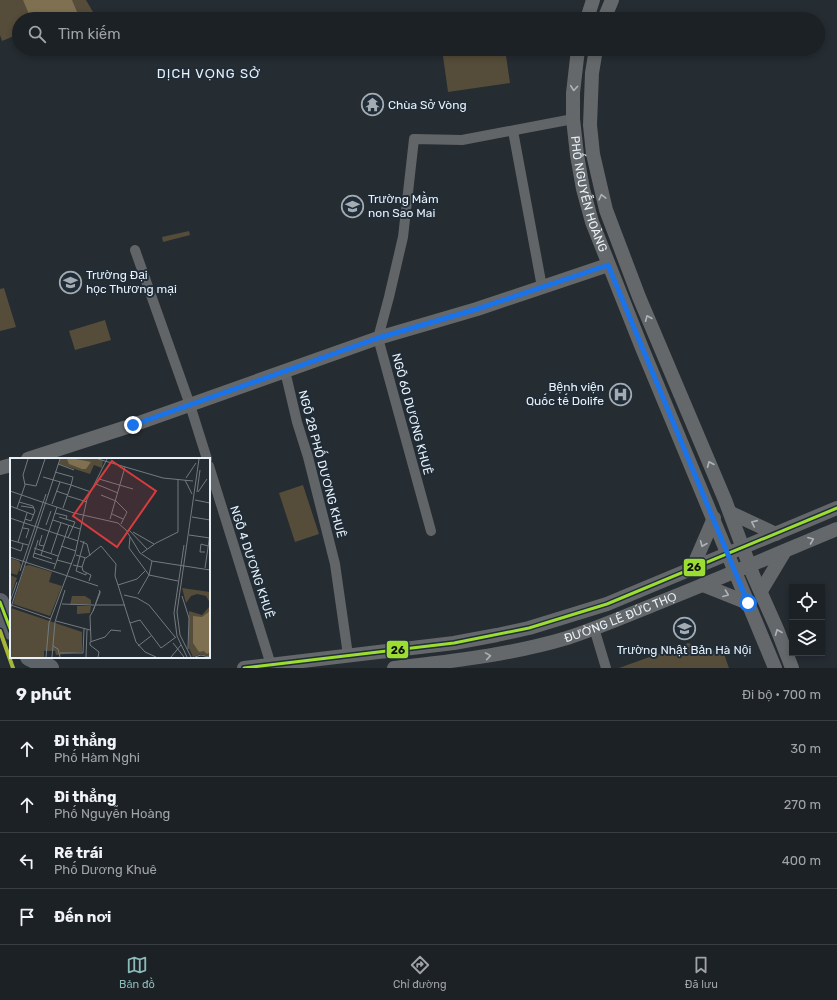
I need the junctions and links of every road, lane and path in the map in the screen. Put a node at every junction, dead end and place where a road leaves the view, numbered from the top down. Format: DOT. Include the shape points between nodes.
graph roads {
  1 [pos="593,0"];
  2 [pos="612,0"];
  3 [pos="589,12"];
  4 [pos="607,12"];
  5 [pos="577,56"];
  6 [pos="595,56"];
  7 [pos="573,119"];
  8 [pos="513,131"];
  9 [pos="135,250"];
  10 [pos="608,265"];
  11 [pos="542,287"];
  12 [pos="378,338"];
  13 [pos="658,342"];
  14 [pos="642,348"];
  15 [pos="285,371"];
  16 [pos="190,405"];
  17 [pos="31,458"];
  18 [pos="207,458"];
  19 [pos="10,465"];
  20 [pos="0,468"];
  21 [pos="210,469"];
  22 [pos="837,508"];
  23 [pos="731,513"];
  24 [pos="714,518"];
  25 [pos="837,529"];
  26 [pos="431,531"];
  27 [pos="776,534"];
  28 [pos="743,547"];
  29 [pos="785,551"];
  30 [pos="728,553"];
  31 [pos="750,565"];
  32 [pos="692,569"];
  33 [pos="735,571"];
  34 [pos="703,585"];
  35 [pos="761,591"];
  36 [pos="0,602"];
  37 [pos="748,603"];
  38 [pos="10,628"];
  39 [pos="594,628"];
  40 [pos="348,655"];
  41 [pos="20,658"];
  42 [pos="31,658"];
  43 [pos="465,664"];
  44 [pos="271,665"];
  45 [pos="24,668"];
  46 [pos="50,668"];
  47 [pos="244,668"];
  48 [pos="394,668"];
  49 [pos="606,668"];
  50 [pos="775,668"];
  51 [pos="792,668"];
  1 -- 3 [label="main road"];
  2 -- 4 [label="main road"];
  5 -- 7 [label="main road, PHỐ NGUYỄN HOÀNG, one-way"];
  13 -- 6 [label="main road, PHỐ NGUYỄN HOÀNG, one-way" via="606,210 593,154 590,98"];
  7 -- 8 [label="street"];
  7 -- 10 [label="main road, PHỐ NGUYỄN HOÀNG" via="583,189"];
  8 -- 11 [label="street"];
  8 -- 12 [label="street" via="462,140 414,138 403,237"];
  9 -- 16 [label="street"];
  10 -- 11 [label="main road"];
  10 -- 14 [label="main road, PHỐ NGUYỄN HOÀNG"];
  11 -- 12 [label="main road"];
  12 -- 15 [label="main road"];
  12 -- 26 [label="street, NGÕ 60 DƯƠNG KHUÊ"];
  13 -- 14 [label="main road"];
  23 -- 13 [label="main road, PHỐ NGUYỄN HOÀNG, one-way"];
  14 -- 24 [label="main road, PHỐ NGUYỄN HOÀNG"];
  15 -- 16 [label="main road"];
  15 -- 40 [label="street, NGÕ 28 PHỐ DƯƠNG KHUÊ" via="335,564"];
  16 -- 17 [label="main road"];
  16 -- 18 [label="street"];
  19 -- 20 [label="main road"];
  21 -- 44 [label="street, NGÕ 4 DƯƠNG KHUÊ"];
  22 -- 27 [label="main road, ĐƯỜNG LÊ ĐỨC THỌ"];
  27 -- 23 [label="main road, one-way"];
  23 -- 28 [label="main road, PHỐ NGUYỄN HOÀNG"];
  24 -- 30 [label="main road, PHỐ NGUYỄN HOÀNG"];
  24 -- 32 [label="main road, one-way"];
  29 -- 25 [label="main road, ĐƯỜNG LÊ ĐỨC THỌ, one-way"];
  27 -- 28 [label="main road, ĐƯỜNG LÊ ĐỨC THỌ"];
  28 -- 30 [label="main road, ĐƯỜNG LÊ ĐỨC THỌ"];
  28 -- 31 [label="main road, PHỐ NGUYỄN HOÀNG"];
  29 -- 31 [label="main road, ĐƯỜNG LÊ ĐỨC THỌ"];
  29 -- 35 [label="main road"];
  30 -- 32 [label="main road, ĐƯỜNG LÊ ĐỨC THỌ"];
  30 -- 33 [label="main road, PHỐ NGUYỄN HOÀNG"];
  31 -- 33 [label="main road, ĐƯỜNG LÊ ĐỨC THỌ"];
  31 -- 35 [label="main road, PHỐ NGUYỄN HOÀNG"];
  32 -- 40 [label="main road, ĐƯỜNG LÊ ĐỨC THỌ" via="607,604 519,630 454,642"];
  33 -- 34 [label="main road, ĐƯỜNG LÊ ĐỨC THỌ"];
  33 -- 37 [label="main road, PHỐ NGUYỄN HOÀNG"];
  34 -- 37 [label="main road, one-way"];
  34 -- 39 [label="main road, ĐƯỜNG LÊ ĐỨC THỌ"];
  51 -- 35 [label="main road, PHỐ NGUYỄN HOÀNG, one-way"];
  36 -- 38 [label="highway"];
  37 -- 50 [label="main road, PHỐ NGUYỄN HOÀNG"];
  43 -- 39 [label="main road, ĐƯỜNG LÊ ĐỨC THỌ, one-way" via="567,638"];
  39 -- 49 [label="street"];
  40 -- 44 [label="main road, ĐƯỜNG LÊ ĐỨC THỌ"];
  41 -- 45 [label="highway"];
  42 -- 46 [label="highway"];
  43 -- 48 [label="main road, ĐƯỜNG LÊ ĐỨC THỌ"];
  44 -- 47 [label="main road, ĐƯỜNG LÊ ĐỨC THỌ"];
}
